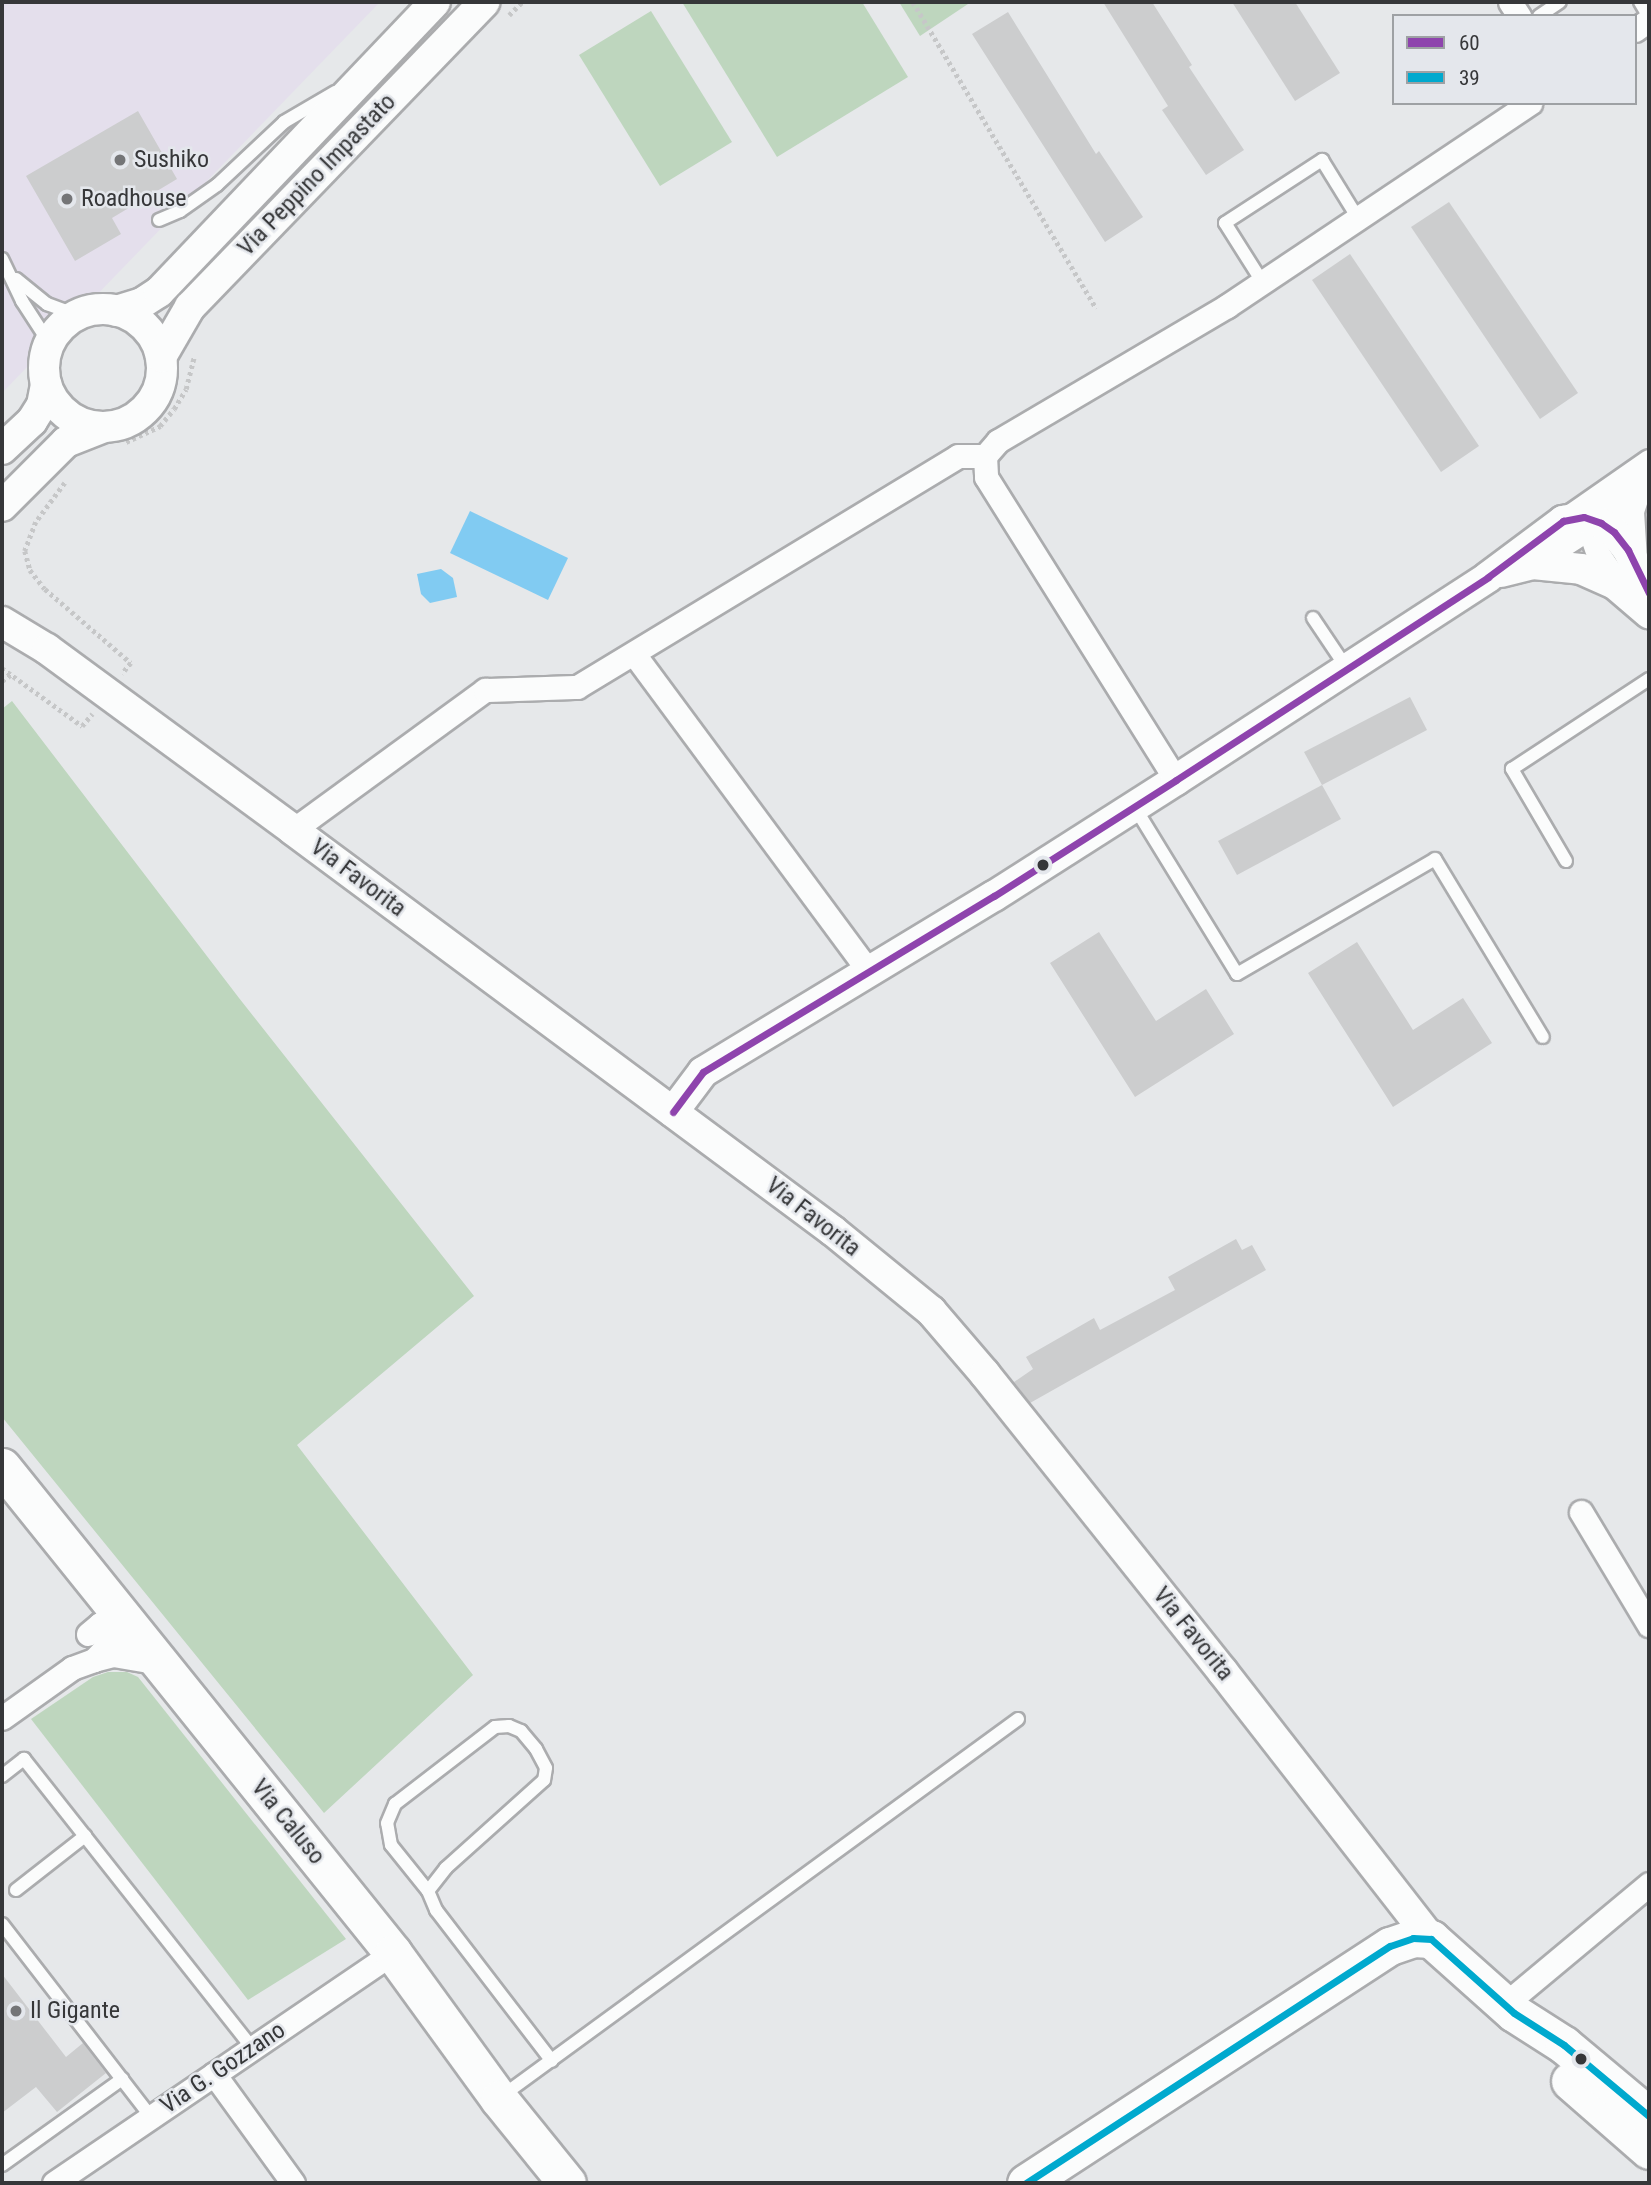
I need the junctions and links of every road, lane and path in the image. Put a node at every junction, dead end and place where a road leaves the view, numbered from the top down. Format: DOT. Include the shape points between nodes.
graph roads {
  1 [pos="435,2"];
  2 [pos="522,2"];
  3 [pos="913,2"];
  4 [pos="1560,2"];
  5 [pos="1640,2"];
  6 [pos="494,12"];
  7 [pos="1542,14"];
  8 [pos="1649,18"];
  9 [pos="363,77"];
  10 [pos="1527,105"];
  11 [pos="159,220"];
  12 [pos="1359,220"];
  13 [pos="2,259"];
  14 [pos="13,276"];
  15 [pos="1263,283"];
  16 [pos="1096,308"];
  17 [pos="117,311"];
  18 [pos="78,315"];
  19 [pos="194,346"];
  20 [pos="46,353"];
  21 [pos="161,357"];
  22 [pos="46,384"];
  23 [pos="100,432"];
  24 [pos="2,449"];
  25 [pos="985,456"];
  26 [pos="1649,461"];
  27 [pos="74,473"];
  28 [pos="1644,483"];
  29 [pos="2,488"];
  30 [pos="2,506"];
  31 [pos="1587,518"];
  32 [pos="1534,564"];
  33 [pos="1488,577"];
  34 [pos="1636,582"];
  35 [pos="2,604"];
  36 [pos="1649,613"];
  37 [pos="1313,618"];
  38 [pos="2,622"];
  39 [pos="47,649"];
  40 [pos="634,654"];
  41 [pos="2,668"];
  42 [pos="1348,670"];
  43 [pos="12,674"];
  44 [pos="1649,679"];
  45 [pos="2,681"];
  46 [pos="107,693"];
  47 [pos="1176,780"];
  48 [pos="1134,806"];
  49 [pos="293,830"];
  50 [pos="1566,861"];
  51 [pos="869,972"];
  52 [pos="1543,1037"];
  53 [pos="673,1112"];
  54 [pos="2,1466"];
  55 [pos="1581,1513"];
  56 [pos="96,1584"];
  57 [pos="122,1617"];
  58 [pos="1649,1625"];
  59 [pos="88,1634"];
  60 [pos="94,1660"];
  61 [pos="161,1663"];
  62 [pos="72,1668"];
  63 [pos="2,1718"];
  64 [pos="1018,1719"];
  65 [pos="2,1776"];
  66 [pos="85,1836"];
  67 [pos="1649,1884"];
  68 [pos="16,1890"];
  69 [pos="428,1891"];
  70 [pos="2,1924"];
  71 [pos="1431,1938"];
  72 [pos="393,1954"];
  73 [pos="1509,2009"];
  74 [pos="253,2048"];
  75 [pos="552,2061"];
  76 [pos="214,2074"];
  77 [pos="122,2079"];
  78 [pos="499,2099"];
  79 [pos="1649,2116"];
  80 [pos="152,2117"];
  81 [pos="1649,2150"];
  82 [pos="2,2165"];
  83 [pos="54,2183"];
  84 [pos="293,2183"];
  85 [pos="567,2183"];
  86 [pos="1026,2183"];
  1 -- 9 [label="street, Via Peppino Impastato"];
  2 -- 6 [label="path"];
  3 -- 16 [label="path"];
  4 -- 7 [label="lane"];
  5 -- 8 [label="lane"];
  6 -- 21 [label="street, Via Peppino Impastato" via="190,307"];
  9 -- 11 [label="lane" via="284,122 217,185"];
  9 -- 17 [label="street, Via Peppino Impastato" via="159,292"];
  10 -- 12 [label="street"];
  12 -- 15 [label="street"];
  12 -- 15 [label="lane" via="1322,160 1225,223"];
  13 -- 14 [label="lane"];
  14 -- 18 [label="lane" via="47,304"];
  14 -- 20 [label="lane" via="22,302 44,335"];
  15 -- 25 [label="street" via="998,441"];
  17 -- 18 [label="street" via="90,310"];
  17 -- 21 [label="street" via="143,324"];
  18 -- 20 [label="street" via="58,330"];
  19 -- 23 [label="path" via="186,389 160,426 146,435"];
  20 -- 22 [label="street"];
  21 -- 23 [label="street" via="162,377 155,397 142,413"];
  22 -- 23 [label="street" via="67,415"];
  22 -- 24 [label="street" via="42,405 32,421"];
  23 -- 29 [label="street" via="62,431"];
  23 -- 30 [label="street" via="66,442"];
  25 -- 40 [label="street" via="958,456"];
  25 -- 47 [label="street" via="986,477"];
  26 -- 31 [label="street"];
  27 -- 46 [label="path" via="36,522 26,551 30,570 45,589 131,663"];
  28 -- 31 [label="street"];
  28 -- 34 [label="street" via="1632,511"];
  31 -- 32 [label="street"];
  31 -- 33 [label="street"];
  31 -- 34 [label="street" via="1614,532"];
  32 -- 33 [label="street"];
  32 -- 34 [label="street"];
  33 -- 42 [label="street"];
  34 -- 36 [label="street"];
  35 -- 39 [label="street, Via Favorita"];
  37 -- 42 [label="lane"];
  38 -- 39 [label="street, Via Favorita"];
  39 -- 46 [label="street, Via Favorita"];
  40 -- 49 [label="street" via="577,687 485,690"];
  40 -- 51 [label="street"];
  41 -- 43 [label="path"];
  42 -- 47 [label="street"];
  43 -- 45 [label="path"];
  43 -- 46 [label="path" via="82,726"];
  44 -- 50 [label="lane" via="1512,769"];
  46 -- 49 [label="street, Via Favorita"];
  47 -- 48 [label="street"];
  48 -- 51 [label="street"];
  48 -- 52 [label="lane" via="1237,974 1435,859"];
  49 -- 53 [label="street, Via Favorita"];
  51 -- 53 [label="street" via="703,1072"];
  53 -- 71 [label="street, Via Favorita" via="931,1311"];
  54 -- 56 [label="main road, Via Caluso"];
  55 -- 58 [label="street"];
  56 -- 57 [label="main road, Via Caluso"];
  56 -- 59 [label="street"];
  57 -- 59 [label="street" via="100,1624"];
  57 -- 60 [label="street" via="113,1640"];
  57 -- 61 [label="main road, Via Caluso"];
  59 -- 62 [label="street"];
  60 -- 61 [label="street" via="113,1656"];
  60 -- 62 [label="street"];
  61 -- 72 [label="main road, Via Caluso"];
  62 -- 63 [label="street"];
  64 -- 75 [label="lane"];
  65 -- 66 [label="lane" via="24,1759"];
  66 -- 68 [label="lane"];
  66 -- 74 [label="lane"];
  67 -- 73 [label="street"];
  69 -- 69 [label="lane" via="446,1868 544,1780 546,1768 521,1731 495,1727 395,1804 387,1823 391,1845"];
  69 -- 75 [label="lane" via="436,1910"];
  70 -- 77 [label="lane"];
  71 -- 73 [label="main road"];
  71 -- 86 [label="main road" via="1390,1946"];
  72 -- 74 [label="street, Via G. Gozzano"];
  72 -- 78 [label="main road, Via Caluso"];
  73 -- 79 [label="main road" via="1564,2045"];
  73 -- 81 [label="main road" via="1563,2075"];
  74 -- 76 [label="street, Via G. Gozzano"];
  75 -- 78 [label="lane"];
  76 -- 80 [label="street, Via G. Gozzano"];
  76 -- 84 [label="street"];
  77 -- 80 [label="lane"];
  77 -- 82 [label="lane"];
  78 -- 85 [label="main road, Via Caluso"];
  80 -- 83 [label="street, Via G. Gozzano"];
}
